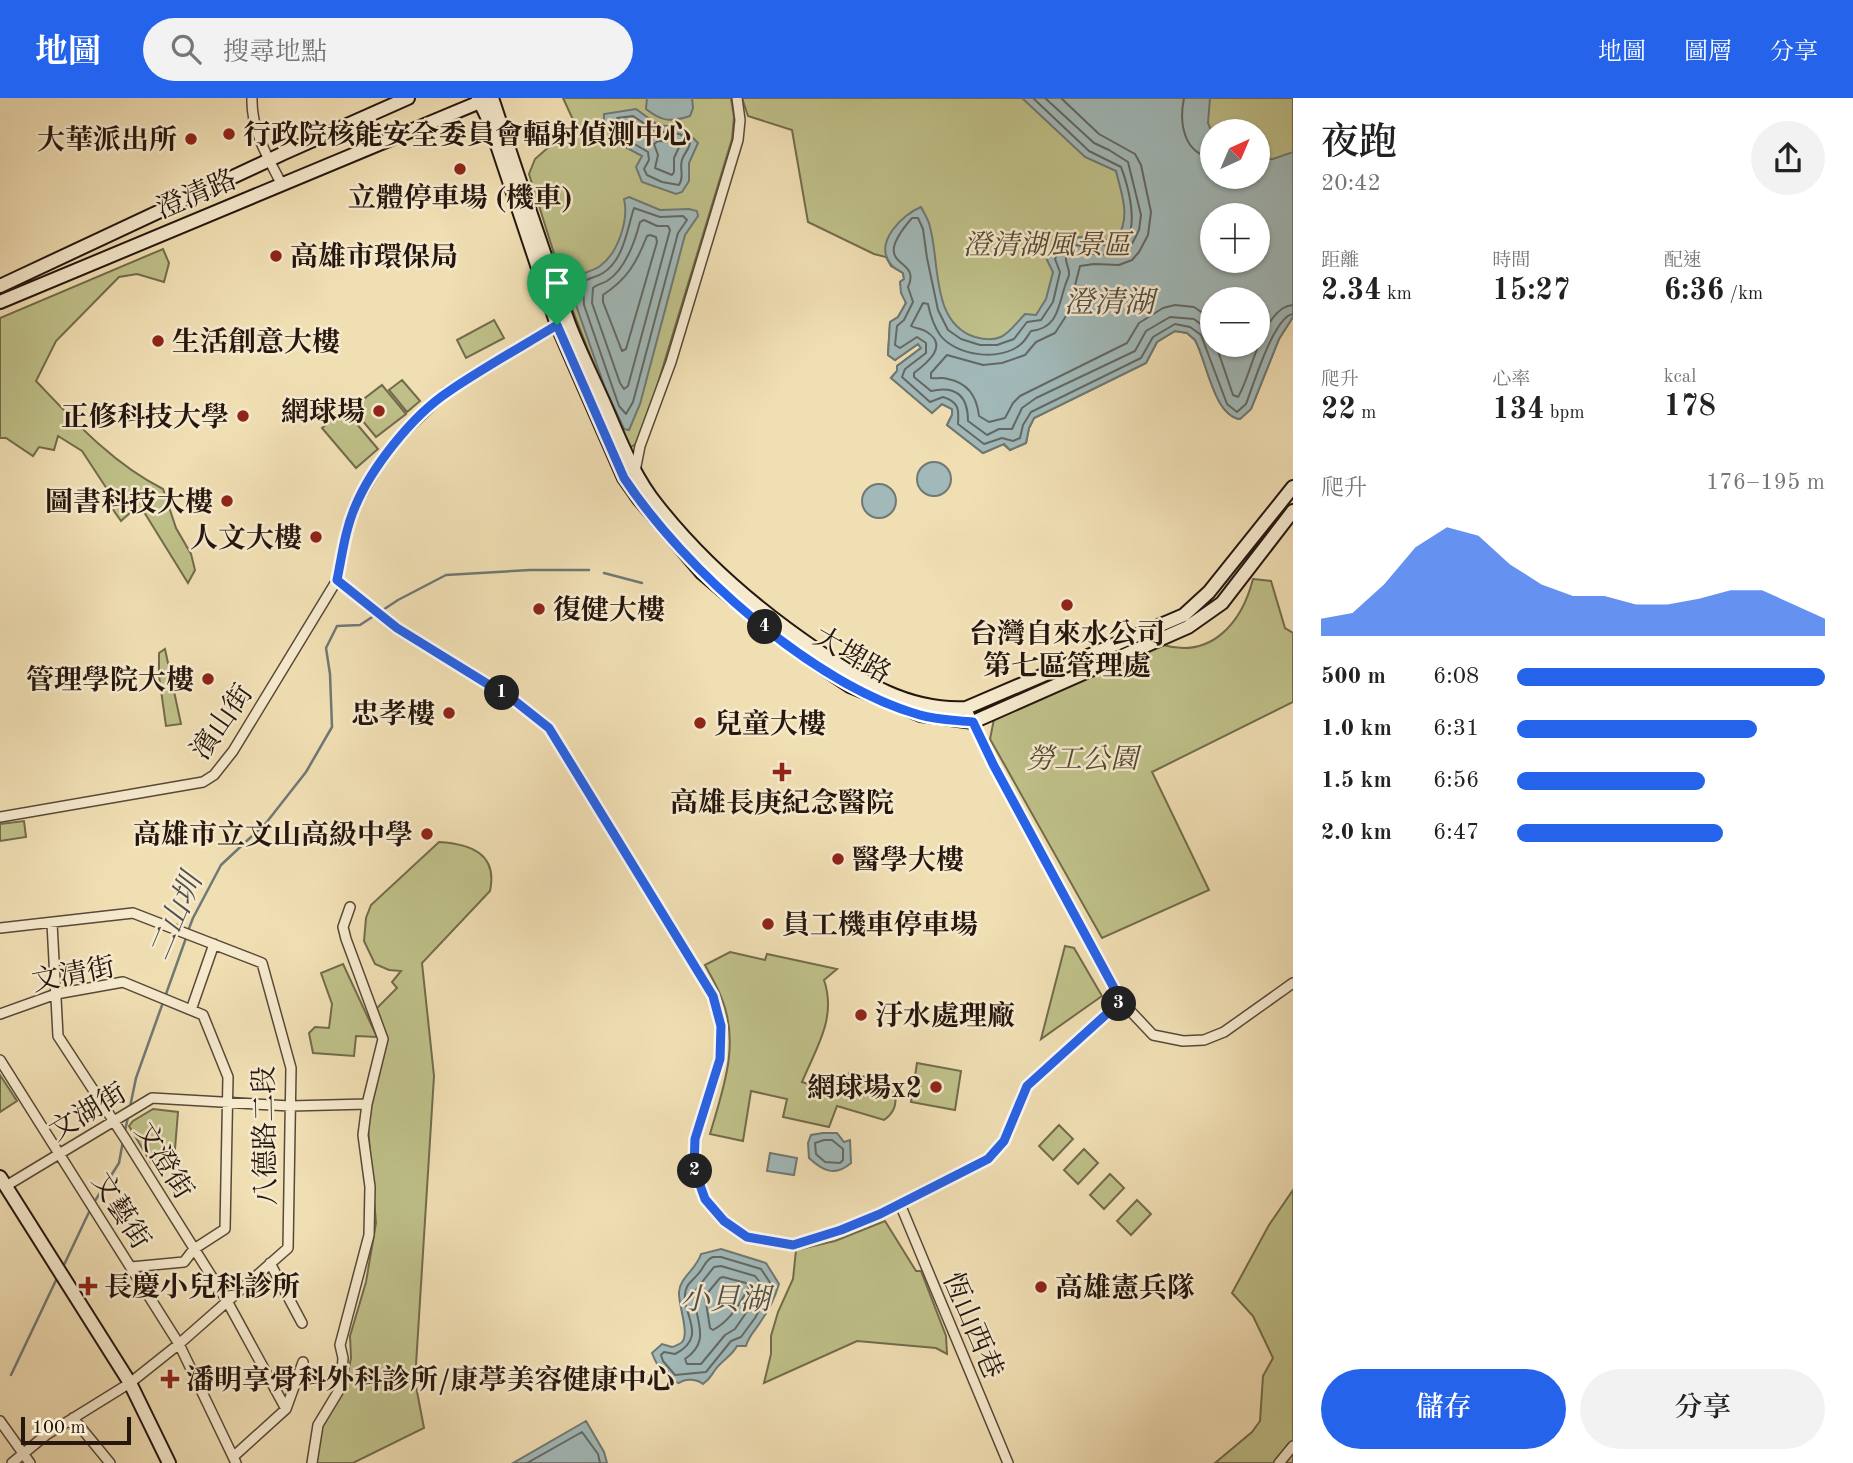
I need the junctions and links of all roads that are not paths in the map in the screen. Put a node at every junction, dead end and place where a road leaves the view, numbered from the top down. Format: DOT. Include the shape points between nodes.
graph roads {
  1 [pos="252,98"];
  2 [pos="408,98"];
  3 [pos="737,98"];
  4 [pos="485,99"];
  5 [pos="269,160"];
  6 [pos="281,183"];
  7 [pos="0,275"];
  8 [pos="23,276"];
  9 [pos="0,286"];
  10 [pos="34,288"];
  11 [pos="0,302"];
  12 [pos="557,325"];
  13 [pos="635,473"];
  14 [pos="1293,487"];
  15 [pos="1293,511"];
  16 [pos="337,580"];
  17 [pos="966,708"];
  18 [pos="973,722"];
  19 [pos="0,817"];
  20 [pos="350,907"];
  21 [pos="52,923"];
  22 [pos="0,928"];
  23 [pos="215,944"];
  24 [pos="1293,983"];
  25 [pos="56,994"];
  26 [pos="1121,1001"];
  27 [pos="191,1010"];
  28 [pos="0,1014"];
  29 [pos="0,1060"];
  30 [pos="228,1103"];
  31 [pos="366,1104"];
  32 [pos="290,1106"];
  33 [pos="114,1121"];
  34 [pos="60,1154"];
  35 [pos="3,1182"];
  36 [pos="900,1204"];
  37 [pos="194,1249"];
  38 [pos="271,1263"];
  39 [pos="131,1267"];
  40 [pos="227,1301"];
  41 [pos="302,1323"];
  42 [pos="180,1344"];
  43 [pos="303,1362"];
  44 [pos="130,1383"];
  45 [pos="286,1409"];
  46 [pos="73,1418"];
  47 [pos="0,1421"];
  48 [pos="1293,1446"];
  49 [pos="24,1453"];
  50 [pos="235,1460"];
  51 [pos="12,1463"];
  52 [pos="30,1463"];
  53 [pos="110,1463"];
  54 [pos="169,1463"];
  55 [pos="312,1463"];
  56 [pos="1008,1463"];
  57 [pos="1279,1463"];
  1 -- 5 [label="street" via="253,120"];
  2 -- 5 [label="main road, 澄清路"];
  3 -- 13 [label="street" via="738,140"];
  4 -- 6 [label="main road, 澄清路"];
  4 -- 12 [label="main road, 大埤路"];
  4 -- 13 [label="main road, 大埤路" via="570,326"];
  5 -- 6 [label="street"];
  5 -- 8 [label="main road, 澄清路"];
  6 -- 10 [label="main road, 澄清路"];
  7 -- 8 [label="main road"];
  8 -- 9 [label="main road, 澄清路"];
  8 -- 10 [label="main road"];
  10 -- 11 [label="main road, 澄清路"];
  12 -- 16 [label="street" via="445,393 401,435 354,508"];
  12 -- 18 [label="main road, 大埤路" via="624,478 702,573 755,620 850,686 920,715"];
  13 -- 17 [label="main road, 大埤路" via="715,569 790,632 882,692 925,706"];
  14 -- 17 [label="main road, 大埤路" via="1209,592 1184,615"];
  15 -- 18 [label="main road" via="1222,603 1188,627"];
  16 -- 19 [label="street, 濱山街" via="214,775 174,788"];
  16 -- 36 [label="street" via="385,619 515,701 549,728 713,996 721,1026 720,1059 695,1139 694,1168 705,1199 724,1221 747,1237 793,1245"];
  17 -- 18 [label="street"];
  18 -- 26 [label="street"];
  20 -- 31 [label="street" via="343,927 345,939 383,1039"];
  21 -- 22 [label="street, 八德路二段"];
  21 -- 23 [label="street, 八德路二段" via="133,913"];
  21 -- 25 [label="street, 文澄街"];
  23 -- 27 [label="street"];
  23 -- 32 [label="street, 八德路二段" via="262,963 291,1068"];
  24 -- 26 [label="street" via="1224,1032 1204,1040 1153,1035"];
  25 -- 27 [label="street, 文清街" via="123,982"];
  25 -- 28 [label="street, 文清街"];
  25 -- 33 [label="street, 文澄街" via="58,1036"];
  26 -- 36 [label="street" via="1027,1086 1004,1141 988,1159"];
  27 -- 30 [label="street" via="202,1015 228,1077"];
  29 -- 34 [label="street, 文藝街"];
  30 -- 32 [label="street, 文湖街"];
  30 -- 33 [label="street, 文湖街" via="152,1098"];
  30 -- 37 [label="street" via="225,1229"];
  31 -- 32 [label="street, 文湖街"];
  31 -- 55 [label="street" via="363,1135 370,1186 369,1235 341,1345 341,1387 318,1425"];
  32 -- 38 [label="street, 八德路二段" via="288,1248"];
  33 -- 34 [label="street, 文湖街"];
  33 -- 37 [label="street, 文澄街"];
  34 -- 35 [label="street, 文湖街"];
  34 -- 39 [label="street, 文藝街"];
  35 -- 44 [label="main road"];
  36 -- 56 [label="street, 恆山西巷"];
  37 -- 39 [label="street" via="184,1262"];
  37 -- 40 [label="street, 文澄街"];
  38 -- 40 [label="street, 八德路二段"];
  38 -- 41 [label="street"];
  39 -- 42 [label="street, 文藝街"];
  40 -- 42 [label="street, 八德路二段"];
  40 -- 45 [label="street, 文澄街"];
  42 -- 44 [label="street, 八德路二段"];
  42 -- 50 [label="street, 文藝街"];
  43 -- 45 [label="street"];
  44 -- 46 [label="street, 八德路二段"];
  44 -- 54 [label="main road"];
  45 -- 50 [label="street"];
  46 -- 49 [label="street, 八德路二段"];
  46 -- 53 [label="street"];
  47 -- 49 [label="street"];
  48 -- 57 [label="street"];
  49 -- 51 [label="street, 八德路二段"];
  49 -- 52 [label="street"];
}
